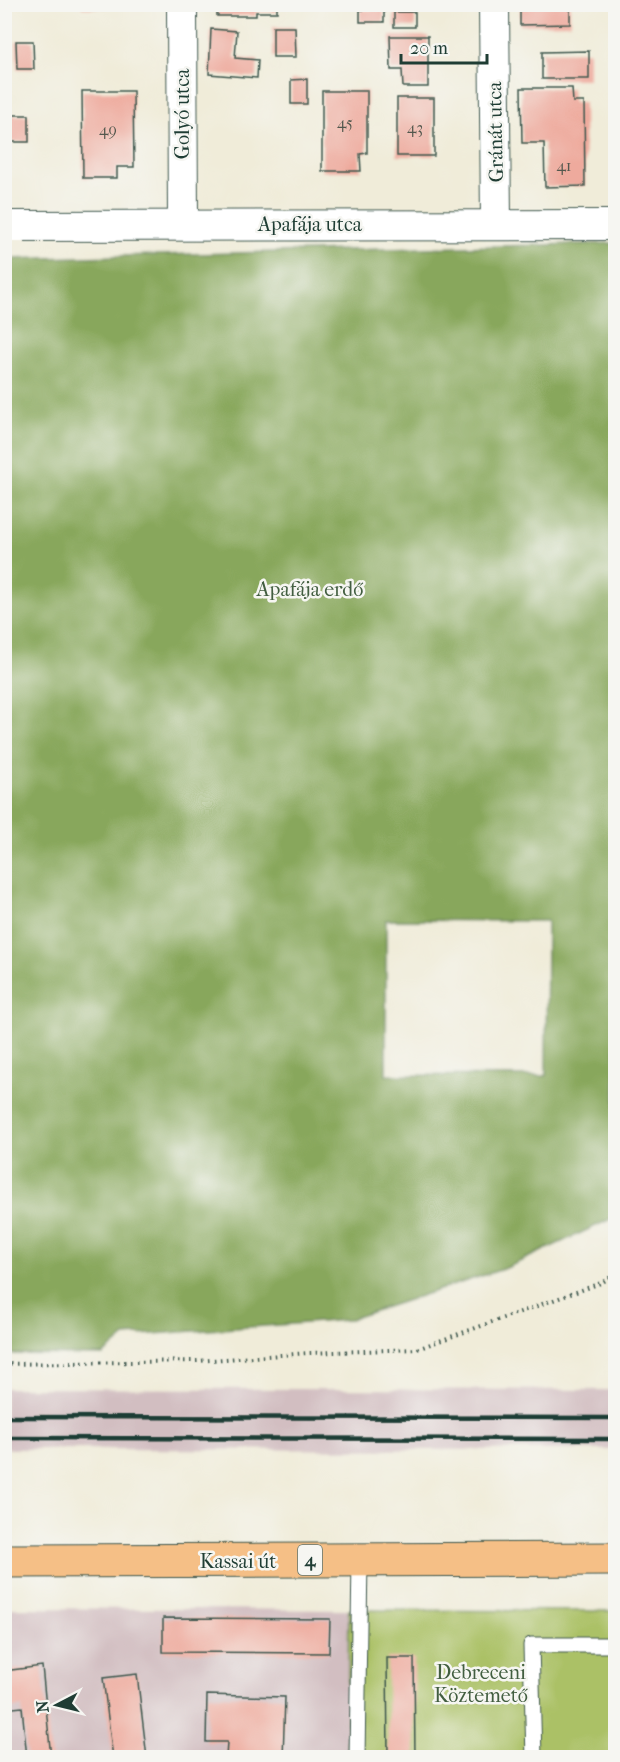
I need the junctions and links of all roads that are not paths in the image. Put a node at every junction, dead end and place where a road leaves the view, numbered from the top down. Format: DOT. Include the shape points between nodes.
graph roads {
  1 [pos="182,4"];
  2 [pos="494,4"];
  3 [pos="183,224"];
  4 [pos="496,224"];
  5 [pos="615,225"];
  6 [pos="4,226"];
  7 [pos="615,1559"];
  8 [pos="360,1560"];
  9 [pos="4,1561"];
  10 [pos="615,1645"];
  11 [pos="357,1758"];
  12 [pos="534,1758"];
  1 -- 3 [label="street, Golyó utca"];
  2 -- 4 [label="street, Gránát utca"];
  3 -- 4 [label="street, Apafája utca"];
  3 -- 6 [label="street, Apafája utca"];
  4 -- 5 [label="street, Apafája utca"];
  7 -- 8 [label="main road, Kassai út / 4"];
  8 -- 9 [label="main road, Kassai út / 4"];
  8 -- 11 [label="lane"];
  10 -- 12 [label="lane" via="531,1645"];
}
